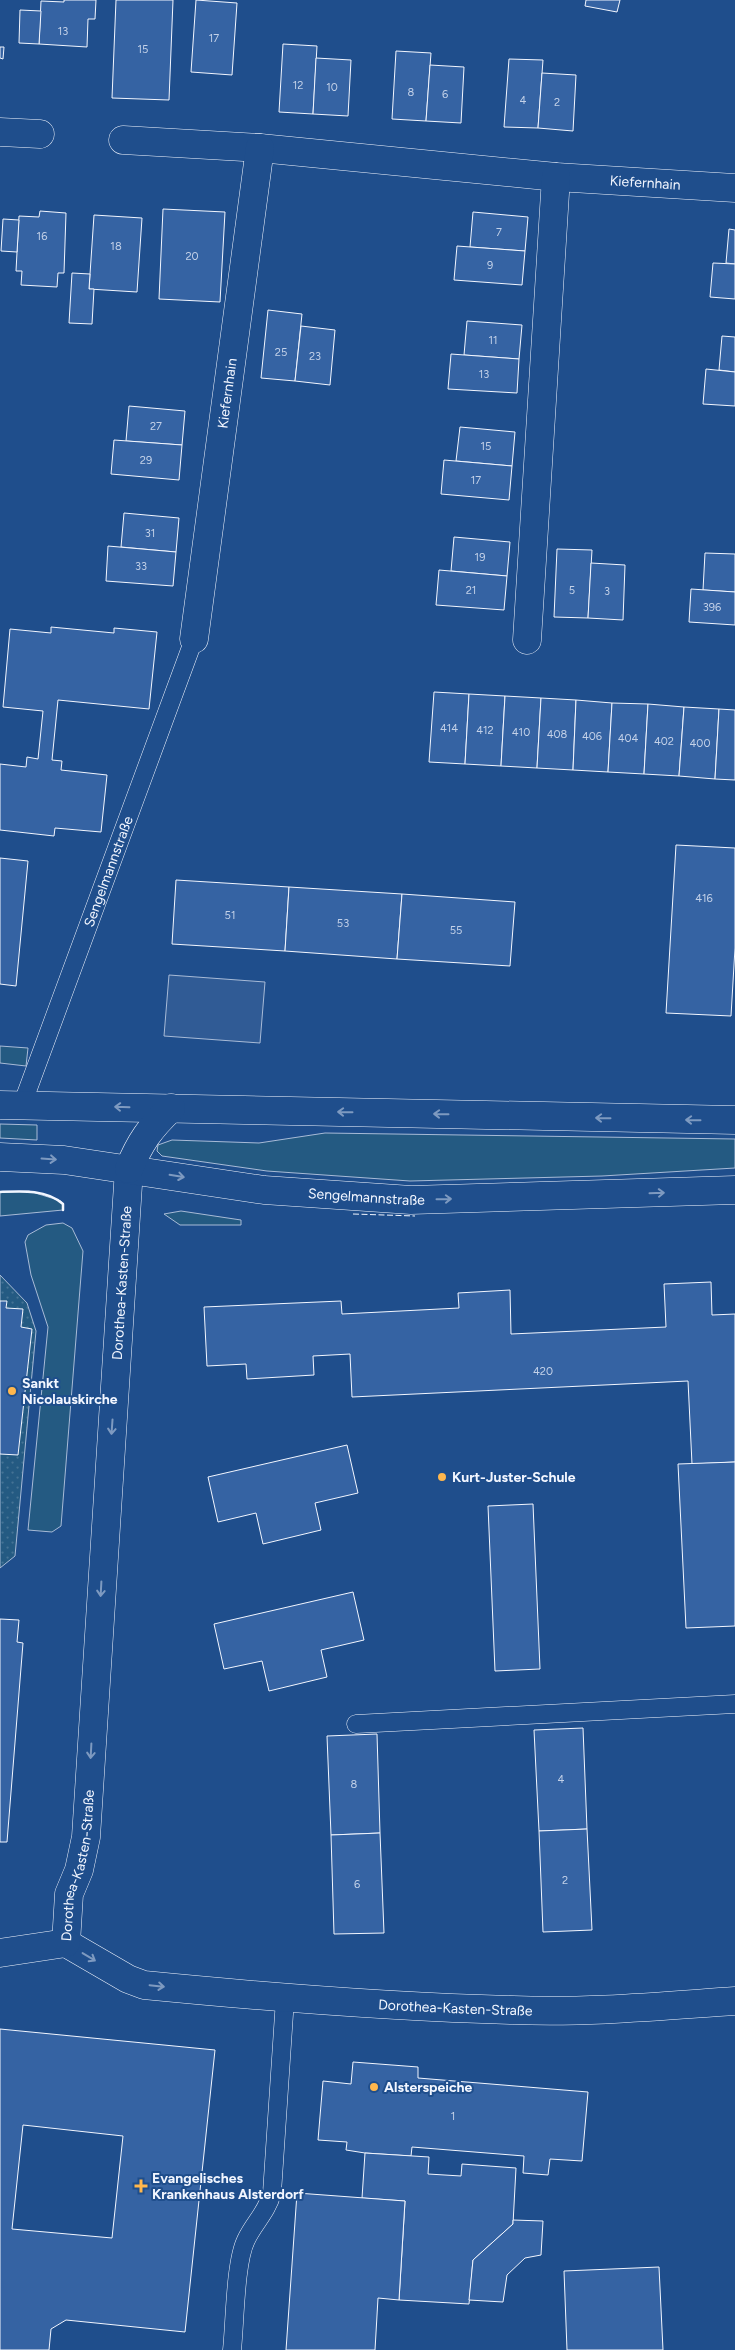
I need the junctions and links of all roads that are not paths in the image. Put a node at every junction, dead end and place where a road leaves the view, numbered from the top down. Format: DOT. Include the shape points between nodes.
graph roads {
  1 [pos="0,132"];
  2 [pos="40,134"];
  3 [pos="123,140"];
  4 [pos="260,148"];
  5 [pos="556,177"];
  6 [pos="735,188"];
  7 [pos="194,639"];
  8 [pos="527,640"];
  9 [pos="11,1105"];
  10 [pos="171,1108"];
  11 [pos="735,1120"];
  12 [pos="0,1157"];
  13 [pos="129,1169"];
  14 [pos="735,1190"];
  15 [pos="735,1704"];
  16 [pos="356,1724"];
  17 [pos="66,1943"];
  18 [pos="0,1953"];
  19 [pos="285,1999"];
  20 [pos="735,2001"];
  21 [pos="232,2350"];
  1 -- 2 [label="street"];
  3 -- 4 [label="street, Kiefernhain"];
  4 -- 5 [label="street, Kiefernhain"];
  4 -- 7 [label="street, Kiefernhain"];
  5 -- 6 [label="street, Kiefernhain"];
  5 -- 8 [label="street"];
  7 -- 9 [label="lane, Sengelmannstraße"];
  10 -- 9 [label="street, Sengelmannstraße, one-way"];
  11 -- 10 [label="street, Sengelmannstraße, one-way"];
  10 -- 13 [label="street, Dorothea-Kasten-Straße" via="138,1145"];
  12 -- 13 [label="street, Sengelmannstraße, one-way" via="64,1160"];
  13 -- 14 [label="street, Sengelmannstraße, one-way" via="264,1190 411,1200"];
  13 -- 17 [label="street, Dorothea-Kasten-Straße, one-way" via="86,1836 80,1870 69,1894"];
  15 -- 16 [label="lane"];
  17 -- 18 [label="street"];
  17 -- 19 [label="street, Dorothea-Kasten-Straße, one-way" via="144,1985"];
  19 -- 20 [label="street, Dorothea-Kasten-Straße" via="514,2010 649,2008"];
  19 -- 21 [label="lane" via="272,2193 269,2206 246,2240 240,2256"];
}
